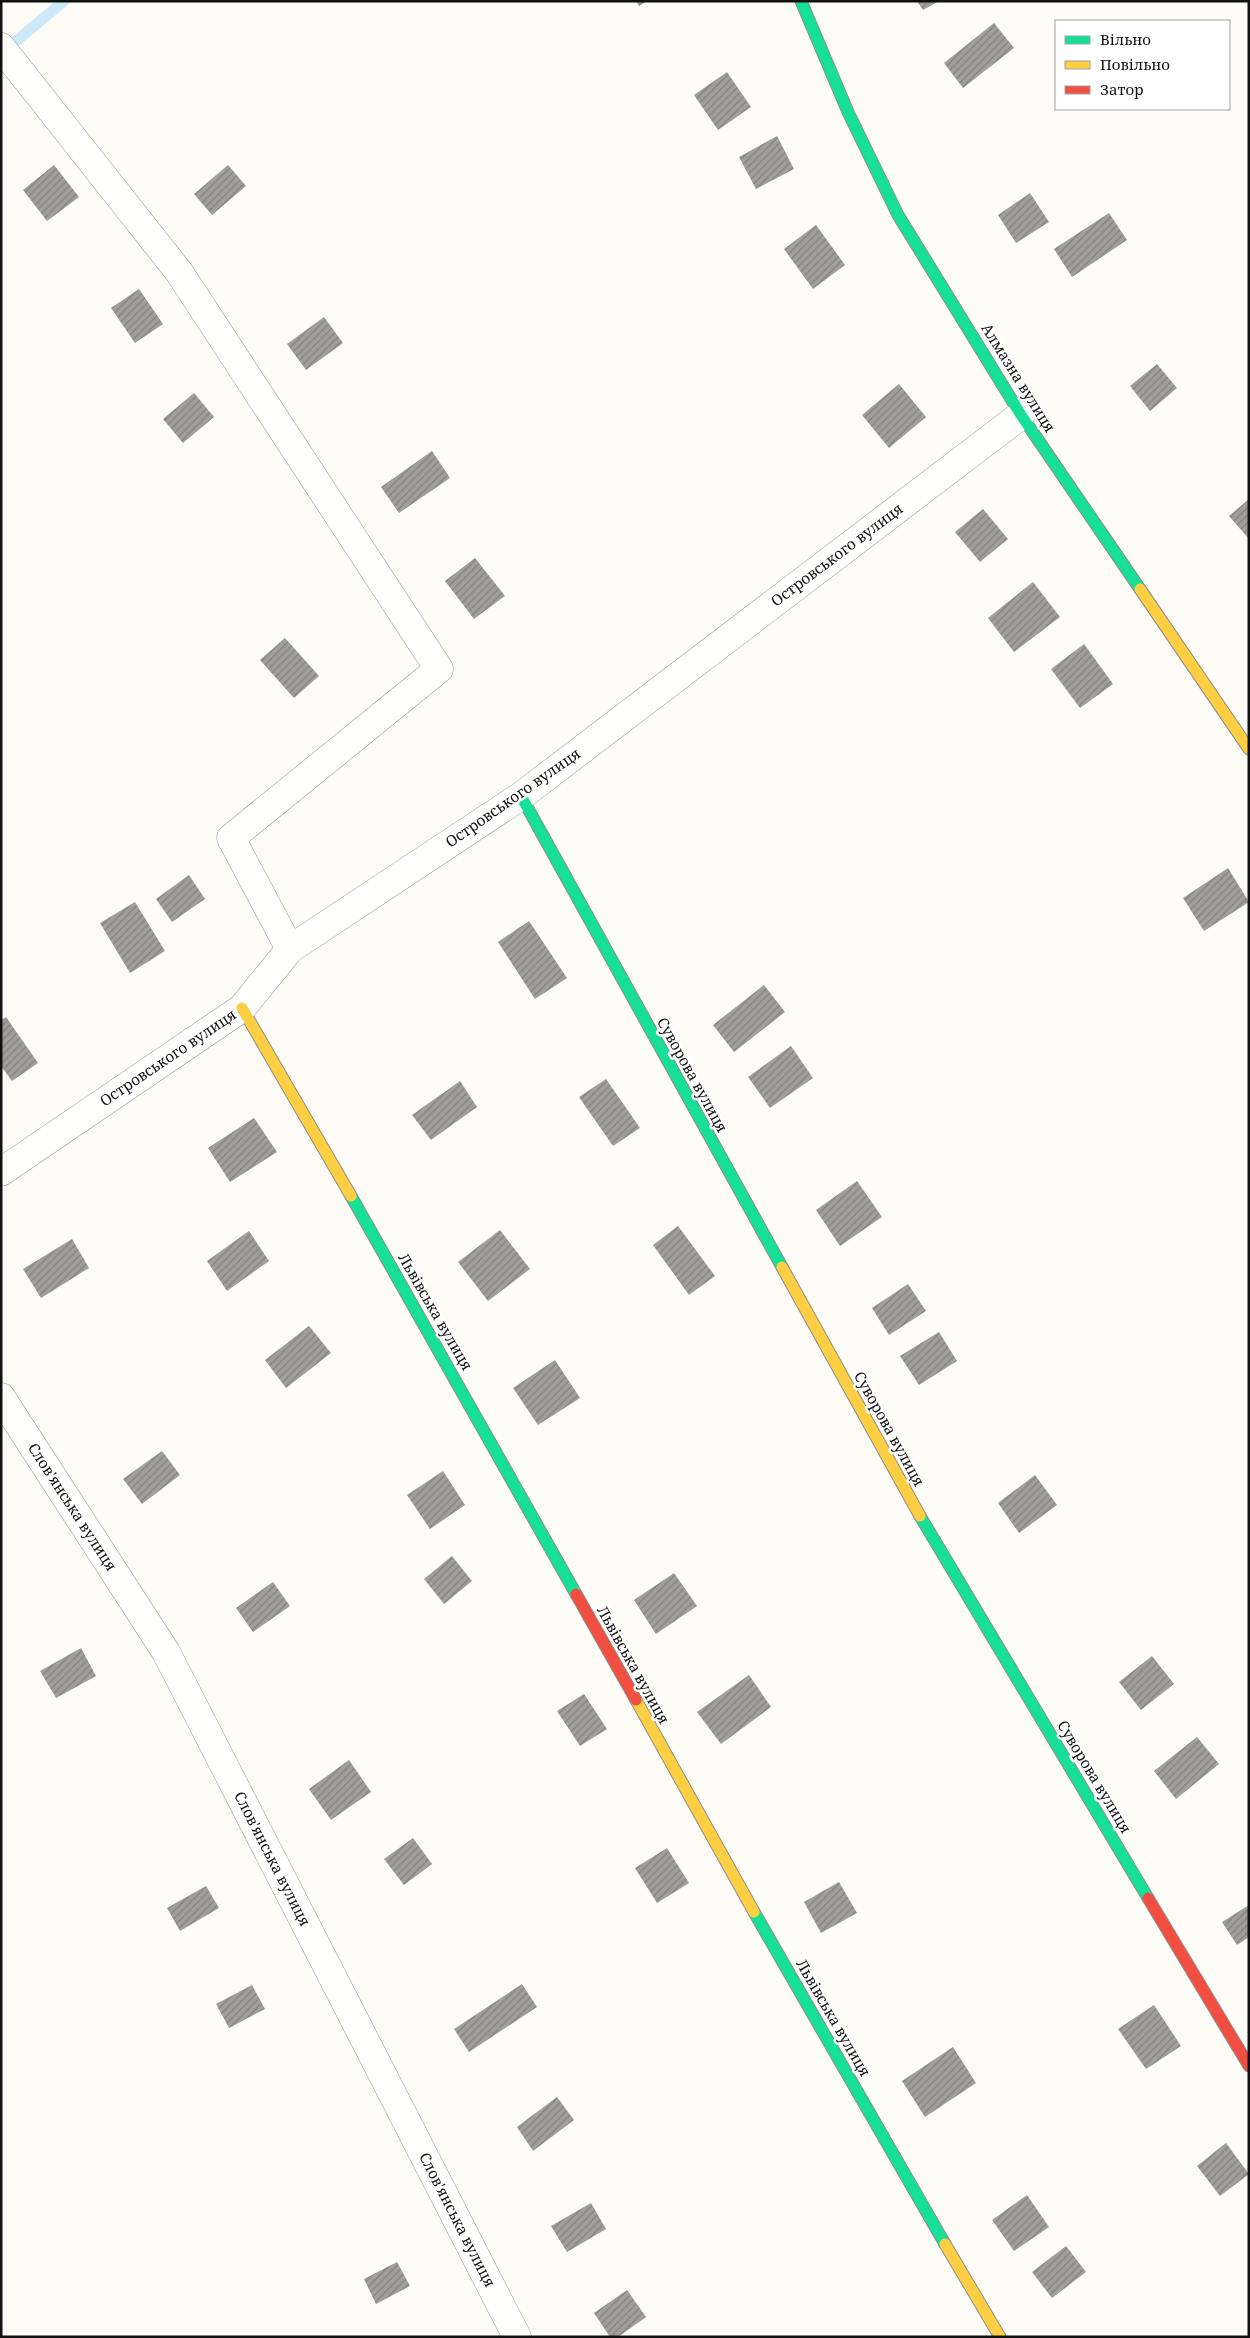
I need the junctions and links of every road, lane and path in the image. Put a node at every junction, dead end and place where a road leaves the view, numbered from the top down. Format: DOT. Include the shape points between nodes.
graph roads {
  1 [pos="801,1"];
  2 [pos="1,46"];
  3 [pos="1021,415"];
  4 [pos="1249,749"];
  5 [pos="521,796"];
  6 [pos="290,949"];
  7 [pos="242,1008"];
  8 [pos="1,1172"];
  9 [pos="1,1397"];
  10 [pos="1249,2066"];
  11 [pos="517,2337"];
  12 [pos="1000,2337"];
  1 -- 3 [label="street, Алмазна вулиця" via="848,112 898,215"];
  2 -- 6 [label="street" via="179,272 439,669 231,838"];
  3 -- 4 [label="street, Алмазна вулиця"];
  3 -- 5 [label="street, Островського вулиця"];
  5 -- 6 [label="street, Островського вулиця"];
  5 -- 10 [label="street, Суворова вулиця" via="911,1501"];
  6 -- 7 [label="street, Островського вулиця"];
  7 -- 8 [label="street, Островського вулиця"];
  7 -- 12 [label="street, Львівська вулиця" via="944,2244"];
  9 -- 11 [label="street, Слов'янська вулиця" via="166,1652"];
}
